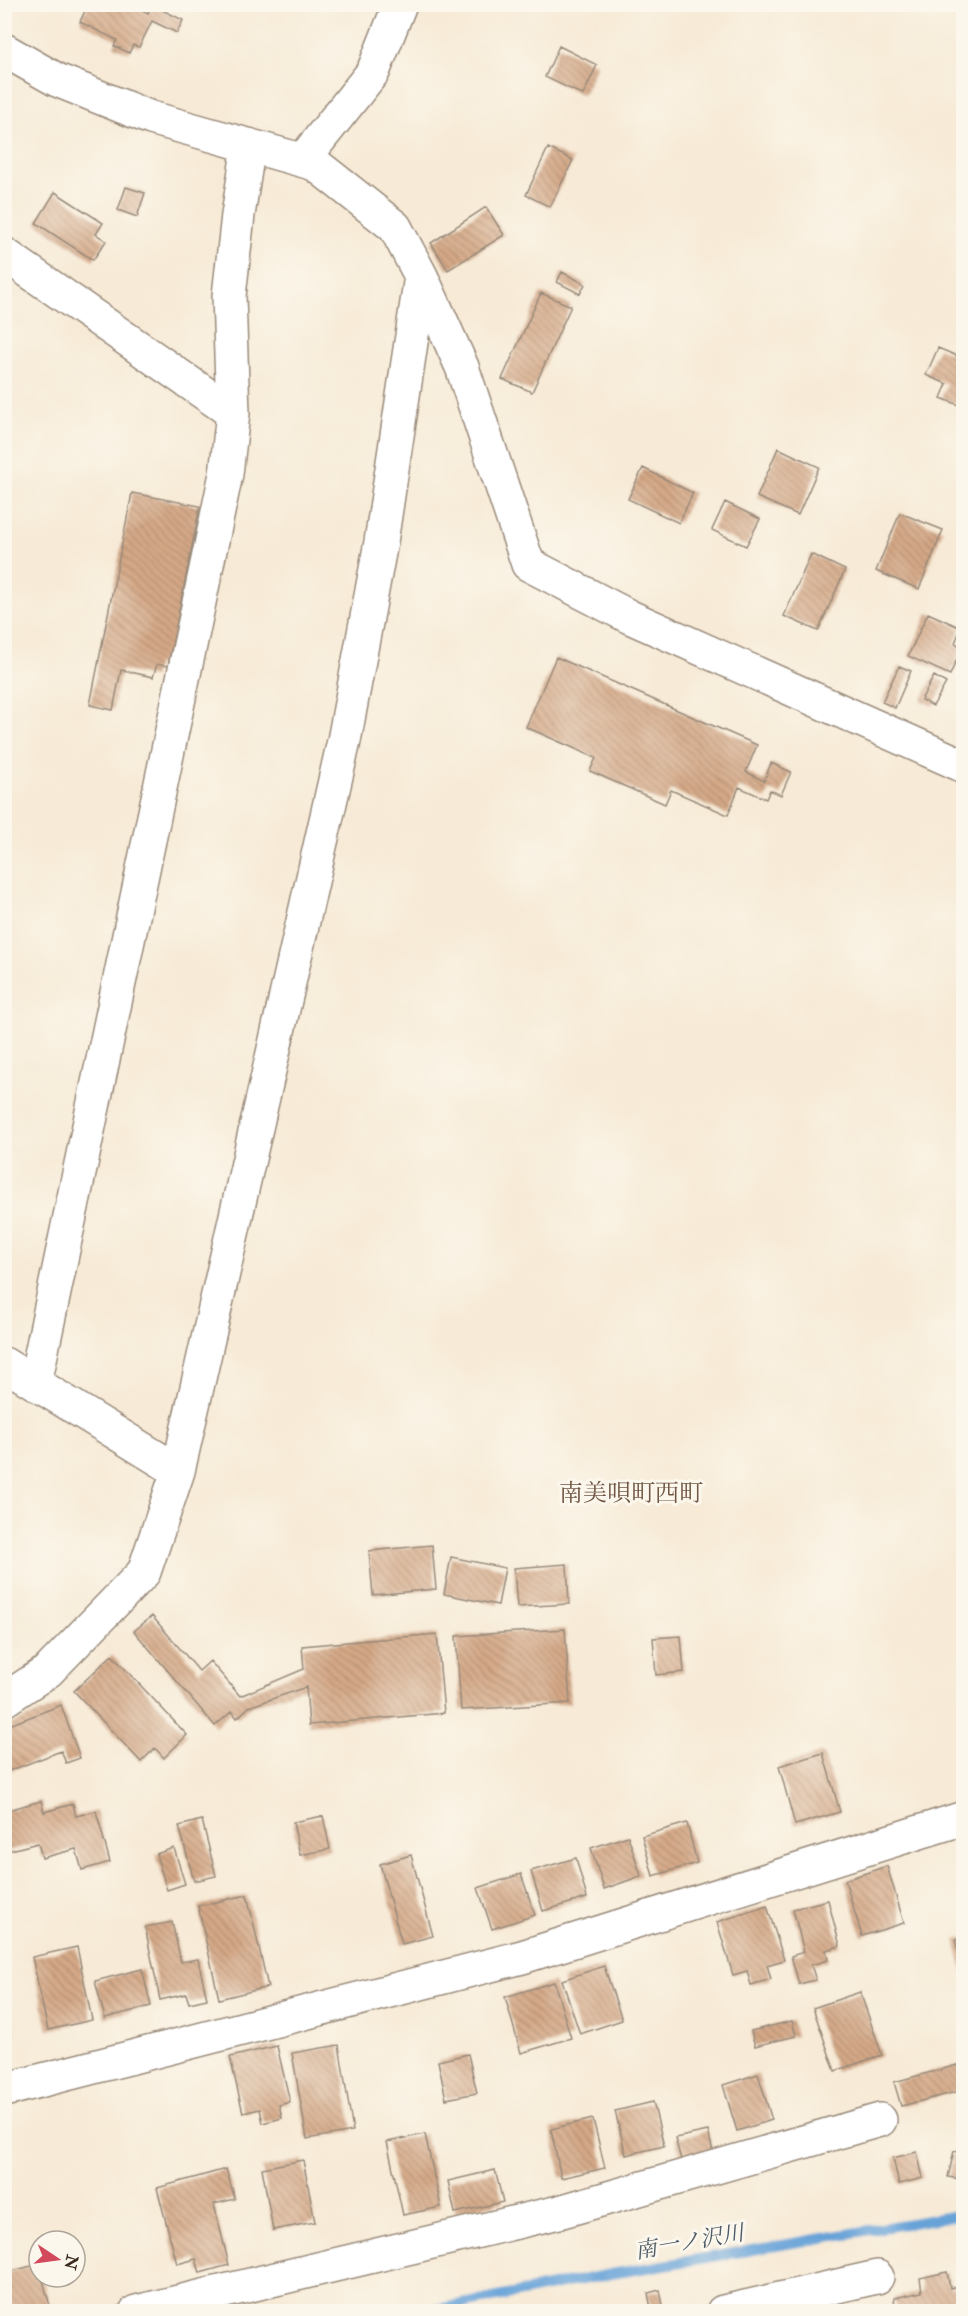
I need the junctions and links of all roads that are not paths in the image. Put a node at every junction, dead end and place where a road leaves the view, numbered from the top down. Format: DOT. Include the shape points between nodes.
graph roads {
  1 [pos="400,4"];
  2 [pos="4,50"];
  3 [pos="249,145"];
  4 [pos="303,160"];
  5 [pos="4,254"];
  6 [pos="421,276"];
  7 [pos="233,413"];
  8 [pos="963,766"];
  9 [pos="4,1364"];
  10 [pos="35,1383"];
  11 [pos="178,1471"];
  12 [pos="4,1700"];
  13 [pos="963,1818"];
  14 [pos="4,2090"];
  15 [pos="880,2120"];
  16 [pos="877,2277"];
  17 [pos="136,2312"];
  18 [pos="723,2312"];
  1 -- 4 [label="street" via="373,72"];
  2 -- 3 [label="street" via="57,80 151,117"];
  3 -- 4 [label="street"];
  3 -- 7 [label="street" via="229,296"];
  4 -- 6 [label="street" via="315,164 395,227"];
  5 -- 7 [label="street"];
  6 -- 8 [label="street" via="462,367 528,564 630,617"];
  6 -- 11 [label="street" via="381,542 344,741"];
  7 -- 10 [label="street" via="226,474"];
  9 -- 10 [label="street"];
  10 -- 11 [label="street"];
  11 -- 12 [label="street" via="144,1572 48,1671"];
  13 -- 14 [label="street" via="522,1957"];
  15 -- 17 [label="street" via="559,2212"];
  16 -- 18 [label="street"];
}
